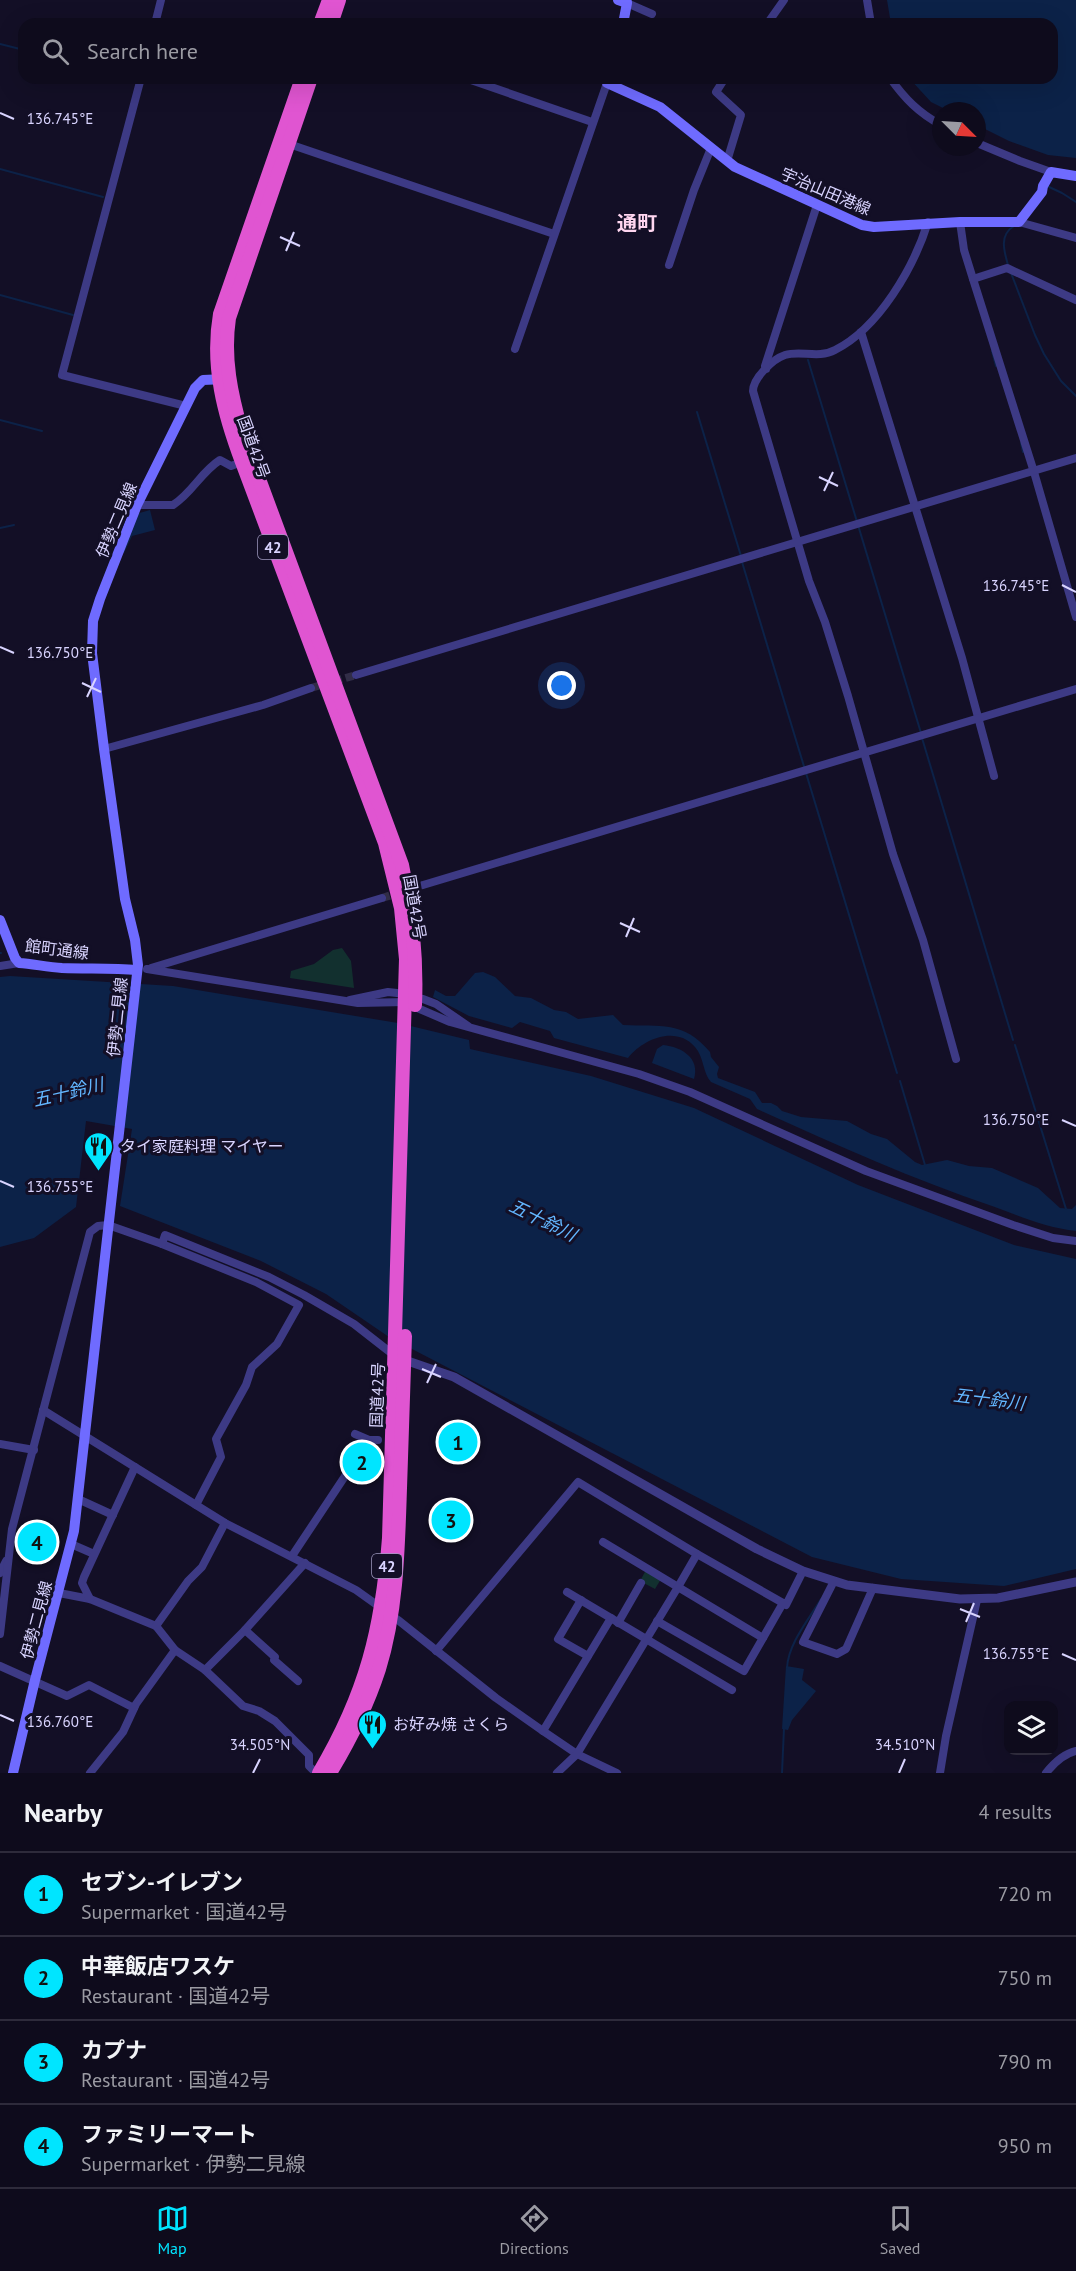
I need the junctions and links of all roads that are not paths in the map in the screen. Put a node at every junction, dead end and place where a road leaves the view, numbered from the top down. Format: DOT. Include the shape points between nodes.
graph roads {
  1 [pos="161,0"];
  2 [pos="329,0"];
  3 [pos="339,0"];
  4 [pos="784,0"];
  5 [pos="867,0"];
  6 [pos="624,1"];
  7 [pos="652,14"];
  8 [pos="156,18"];
  9 [pos="322,18"];
  10 [pos="333,18"];
  11 [pos="623,18"];
  12 [pos="771,18"];
  13 [pos="870,18"];
  14 [pos="139,84"];
  15 [pos="300,84"];
  16 [pos="309,84"];
  17 [pos="482,84"];
  18 [pos="607,84"];
  19 [pos="614,84"];
  20 [pos="721,84"];
  21 [pos="894,84"];
  22 [pos="932,120"];
  23 [pos="592,122"];
  24 [pos="289,144"];
  25 [pos="986,147"];
  26 [pos="711,148"];
  27 [pos="727,161"];
  28 [pos="1051,172"];
  29 [pos="1076,176"];
  30 [pos="817,205"];
  31 [pos="960,222"];
  32 [pos="1019,222"];
  33 [pos="928,223"];
  34 [pos="554,234"];
  35 [pos="1076,238"];
  36 [pos="669,265"];
  37 [pos="973,279"];
  38 [pos="1076,300"];
  39 [pos="861,332"];
  40 [pos="515,349"];
  41 [pos="766,369"];
  42 [pos="224,379"];
  43 [pos="186,406"];
  44 [pos="1076,458"];
  45 [pos="242,462"];
  46 [pos="1034,472"];
  47 [pos="137,505"];
  48 [pos="915,507"];
  49 [pos="799,542"];
  50 [pos="1076,617"];
  51 [pos="356,675"];
  52 [pos="311,688"];
  53 [pos="1076,689"];
  54 [pos="980,719"];
  55 [pos="104,749"];
  56 [pos="864,754"];
  57 [pos="994,776"];
  58 [pos="423,885"];
  59 [pos="382,898"];
  60 [pos="0,920"];
  61 [pos="19,963"];
  62 [pos="0,966"];
  63 [pos="140,973"];
  64 [pos="346,1001"];
  65 [pos="410,1006"];
  66 [pos="956,1059"];
  67 [pos="108,1225"];
  68 [pos="164,1240"];
  69 [pos="1076,1241"];
  70 [pos="400,1353"];
  71 [pos="43,1410"];
  72 [pos="355,1434"];
  73 [pos="84,1435"];
  74 [pos="0,1444"];
  75 [pos="34,1450"];
  76 [pos="135,1467"];
  77 [pos="78,1499"];
  78 [pos="196,1505"];
  79 [pos="113,1515"];
  80 [pos="225,1522"];
  81 [pos="603,1542"];
  82 [pos="71,1544"];
  83 [pos="94,1554"];
  84 [pos="697,1554"];
  85 [pos="292,1556"];
  86 [pos="8,1557"];
  87 [pos="305,1563"];
  88 [pos="803,1571"];
  89 [pos="0,1573"];
  90 [pos="834,1581"];
  91 [pos="1076,1582"];
  92 [pos="641,1583"];
  93 [pos="678,1587"];
  94 [pos="873,1588"];
  95 [pos="567,1592"];
  96 [pos="59,1593"];
  97 [pos="90,1599"];
  98 [pos="581,1600"];
  99 [pos="977,1600"];
  100 [pos="783,1603"];
  101 [pos="386,1610"];
  102 [pos="614,1620"];
  103 [pos="657,1621"];
  104 [pos="156,1626"];
  105 [pos="245,1630"];
  106 [pos="0,1634"];
  107 [pos="763,1638"];
  108 [pos="646,1639"];
  109 [pos="175,1650"];
  110 [pos="436,1651"];
  111 [pos="588,1656"];
  112 [pos="0,1666"];
  113 [pos="205,1670"];
  114 [pos="35,1680"];
  115 [pos="298,1681"];
  116 [pos="732,1690"];
  117 [pos="134,1707"];
  118 [pos="543,1731"];
  119 [pos="1076,1751"];
  120 [pos="577,1754"];
  121 [pos="613,1772"];
  122 [pos="13,1773"];
  123 [pos="90,1773"];
  124 [pos="317,1773"];
  125 [pos="330,1773"];
  126 [pos="557,1773"];
  127 [pos="942,1773"];
  128 [pos="1046,1773"];
  1 -- 8 [label="street"];
  2 -- 9 [label="highway"];
  3 -- 10 [label="highway"];
  4 -- 12 [label="street"];
  5 -- 13 [label="street"];
  6 -- 7 [label="street"];
  6 -- 11 [label="main road"];
  14 -- 43 [label="street" via="62,375"];
  15 -- 42 [label="highway, 国道42号 / 42" via="220,314 217,351"];
  16 -- 24 [label="highway, 国道42号 / 42"];
  17 -- 23 [label="street"];
  18 -- 23 [label="street"];
  19 -- 26 [label="main road, 宇治山田港線" via="660,107"];
  20 -- 27 [label="street" via="716,92 741,115"];
  21 -- 22 [label="street" via="907,102"];
  23 -- 34 [label="street"];
  24 -- 34 [label="street"];
  24 -- 42 [label="highway, 国道42号 / 42" via="229,318"];
  25 -- 28 [label="street"];
  26 -- 27 [label="main road, 宇治山田港線"];
  26 -- 36 [label="street"];
  27 -- 30 [label="main road, 宇治山田港線"];
  28 -- 29 [label="main road"];
  28 -- 32 [label="main road" via="1042,192"];
  30 -- 33 [label="main road, 宇治山田港線" via="868,227"];
  30 -- 41 [label="street"];
  31 -- 32 [label="main road, 宇治山田港線"];
  31 -- 33 [label="main road, 宇治山田港線"];
  31 -- 37 [label="street"];
  32 -- 35 [label="street"];
  33 -- 39 [label="street" via="918,250 883,310"];
  34 -- 40 [label="street"];
  37 -- 38 [label="street" via="1007,268"];
  37 -- 46 [label="street"];
  39 -- 41 [label="street" via="830,353 787,354"];
  39 -- 48 [label="street"];
  41 -- 49 [label="street" via="754,381 753,391"];
  42 -- 43 [label="main road, 伊勢二見線" via="199,383"];
  42 -- 45 [label="highway, 国道42号 / 42" via="226,420"];
  42 -- 65 [label="highway, 国道42号 / 42" via="402,865 414,927 416,979"];
  43 -- 47 [label="main road, 伊勢二見線"];
  44 -- 46 [label="street"];
  45 -- 47 [label="street" via="231,466 220,460 173,505"];
  45 -- 65 [label="highway, 国道42号 / 42" via="385,843 405,934"];
  46 -- 48 [label="street"];
  46 -- 50 [label="street"];
  47 -- 55 [label="main road, 伊勢二見線" via="93,621 92,653"];
  48 -- 49 [label="street"];
  48 -- 54 [label="street"];
  49 -- 51 [label="street"];
  49 -- 56 [label="street"];
  52 -- 55 [label="street"];
  53 -- 54 [label="street"];
  54 -- 56 [label="street"];
  54 -- 57 [label="street"];
  55 -- 63 [label="main road, 伊勢二見線" via="125,899"];
  56 -- 58 [label="street"];
  56 -- 66 [label="street"];
  59 -- 63 [label="street"];
  60 -- 61 [label="main road, 館町通線"];
  61 -- 62 [label="street"];
  61 -- 63 [label="main road, 館町通線"];
  63 -- 64 [label="street"];
  63 -- 67 [label="main road, 伊勢二見線"];
  64 -- 65 [label="street"];
  64 -- 65 [label="street" via="388,992"];
  65 -- 69 [label="street" via="470,1028 679,1088 866,1171 1013,1225"];
  65 -- 70 [label="highway, 国道42号 / 42"];
  67 -- 68 [label="street"];
  67 -- 71 [label="street" via="90,1232"];
  67 -- 73 [label="main road, 伊勢二見線"];
  68 -- 70 [label="street" via="269,1277"];
  68 -- 78 [label="street" via="299,1305 277,1344 252,1367 216,1439 221,1457"];
  70 -- 88 [label="street" via="454,1377"];
  70 -- 101 [label="highway, 国道42号 / 42"];
  71 -- 73 [label="street"];
  71 -- 75 [label="street"];
  72 -- 85 [label="street" via="374,1440"];
  73 -- 76 [label="street"];
  73 -- 77 [label="main road, 伊勢二見線"];
  74 -- 75 [label="street"];
  75 -- 86 [label="street"];
  76 -- 78 [label="street"];
  76 -- 79 [label="street"];
  77 -- 79 [label="street"];
  77 -- 82 [label="main road, 伊勢二見線"];
  78 -- 80 [label="street"];
  79 -- 83 [label="street"];
  80 -- 85 [label="street"];
  80 -- 104 [label="street" via="202,1567"];
  81 -- 93 [label="street"];
  82 -- 83 [label="street"];
  82 -- 96 [label="main road, 伊勢二見線"];
  83 -- 97 [label="street" via="82,1583"];
  84 -- 93 [label="street"];
  84 -- 100 [label="street"];
  84 -- 110 [label="street" via="578,1482"];
  85 -- 87 [label="street"];
  86 -- 89 [label="street"];
  86 -- 106 [label="street"];
  87 -- 101 [label="street"];
  87 -- 105 [label="street"];
  88 -- 90 [label="street"];
  88 -- 100 [label="street" via="786,1605"];
  90 -- 94 [label="street"];
  90 -- 94 [label="street" via="803,1642 837,1654 846,1649"];
  91 -- 99 [label="street"];
  92 -- 102 [label="street"];
  93 -- 103 [label="street"];
  93 -- 107 [label="street"];
  94 -- 99 [label="street"];
  95 -- 98 [label="street"];
  96 -- 97 [label="street"];
  96 -- 114 [label="main road, 伊勢二見線"];
  97 -- 104 [label="street"];
  98 -- 102 [label="street"];
  98 -- 111 [label="street" via="558,1639"];
  99 -- 127 [label="street" via="946,1736"];
  100 -- 107 [label="street"];
  101 -- 110 [label="street"];
  101 -- 124 [label="highway, 国道42号 / 42" via="349,1718"];
  101 -- 125 [label="highway, 国道42号 / 42" via="384,1649 372,1690"];
  102 -- 108 [label="street"];
  102 -- 111 [label="street"];
  103 -- 107 [label="street" via="744,1671"];
  103 -- 108 [label="street"];
  104 -- 109 [label="street"];
  105 -- 113 [label="street"];
  105 -- 115 [label="street"];
  108 -- 116 [label="street"];
  108 -- 120 [label="street"];
  109 -- 113 [label="street"];
  109 -- 117 [label="street"];
  110 -- 118 [label="street"];
  111 -- 118 [label="street"];
  112 -- 114 [label="street"];
  113 -- 124 [label="street" via="243,1706 279,1725 309,1755 309,1766"];
  114 -- 117 [label="street" via="68,1696 89,1685"];
  114 -- 122 [label="main road, 伊勢二見線"];
  117 -- 123 [label="street" via="123,1732"];
  118 -- 120 [label="street"];
  119 -- 128 [label="street" via="1067,1753"];
  120 -- 121 [label="street"];
  120 -- 126 [label="street"];
}
